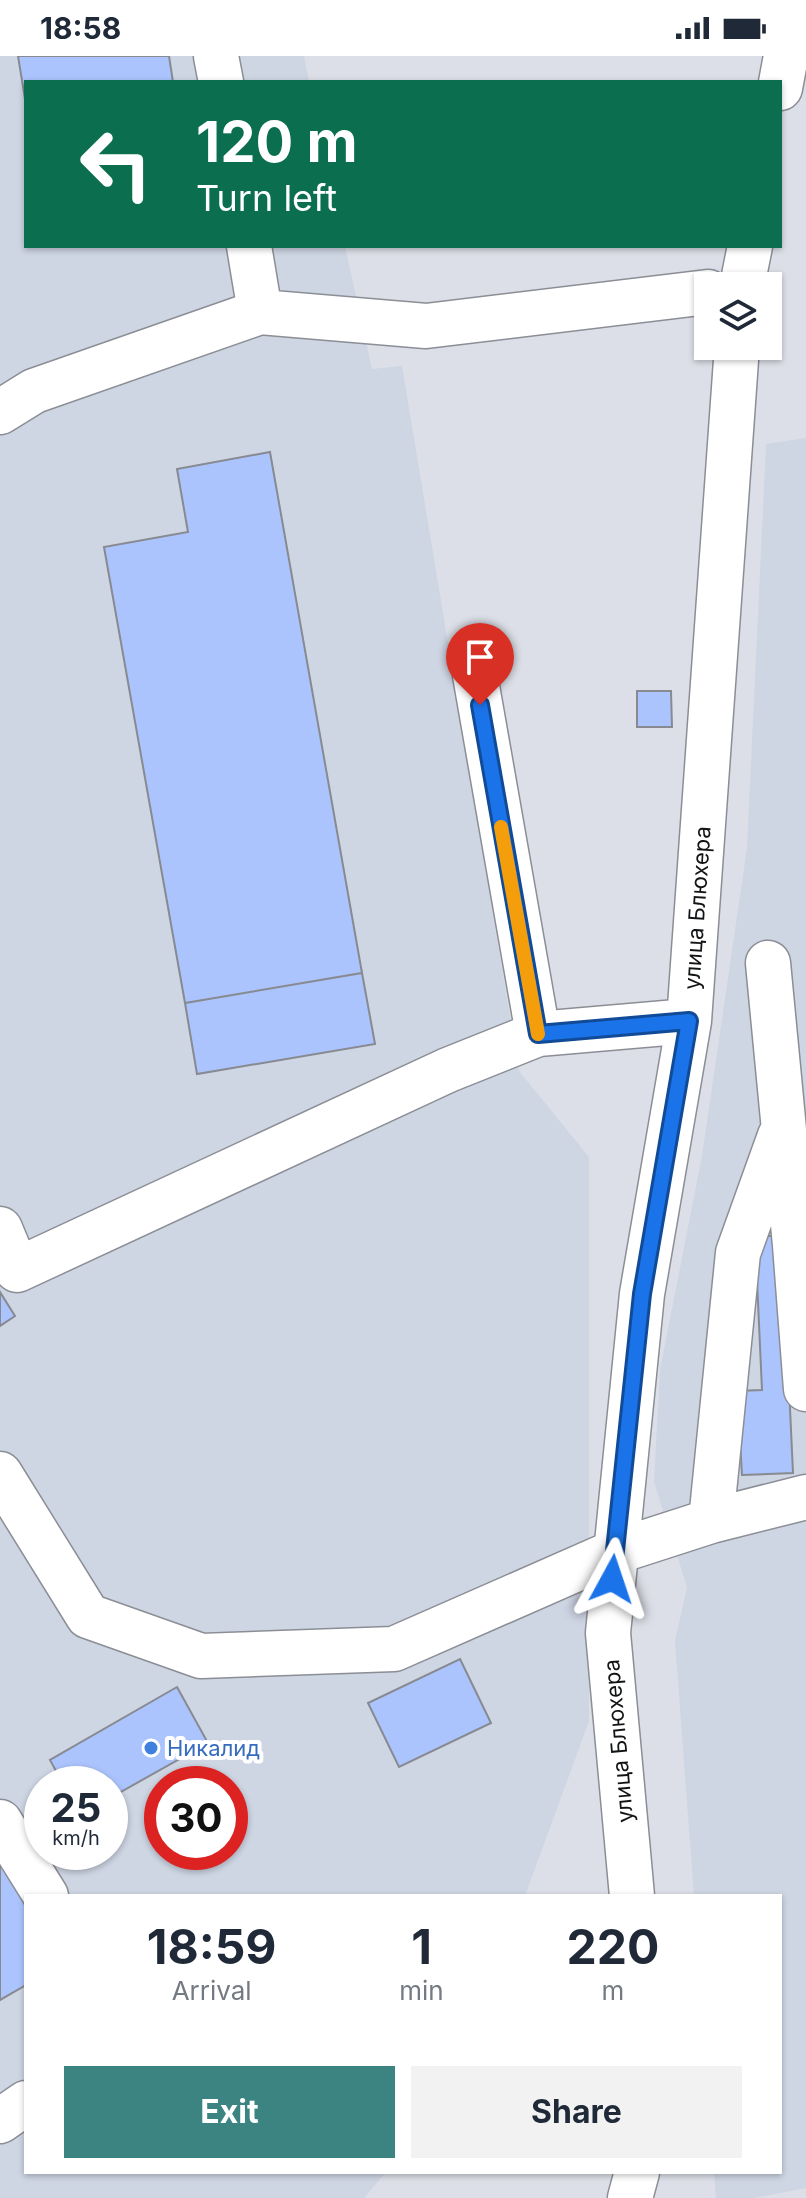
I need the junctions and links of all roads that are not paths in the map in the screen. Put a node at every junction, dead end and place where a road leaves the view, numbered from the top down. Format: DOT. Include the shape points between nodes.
graph roads {
  1 [pos="216,56"];
  2 [pos="786,56"];
  3 [pos="221,80"];
  4 [pos="782,80"];
  5 [pos="249,248"];
  6 [pos="750,248"];
  7 [pos="745,272"];
  8 [pos="694,294"];
  9 [pos="260,312"];
  10 [pos="736,360"];
  11 [pos="0,412"];
  12 [pos="475,675"];
  13 [pos="768,963"];
  14 [pos="689,1021"];
  15 [pos="538,1034"];
  16 [pos="782,1130"];
  17 [pos="0,1229"];
  18 [pos="806,1389"];
  19 [pos="0,1474"];
  20 [pos="806,1497"];
  21 [pos="711,1521"];
  22 [pos="615,1552"];
  23 [pos="0,1822"];
  24 [pos="45,1894"];
  25 [pos="632,1894"];
  26 [pos="24,2104"];
  27 [pos="0,2121"];
  28 [pos="636,2174"];
  29 [pos="630,2198"];
  1 -- 3 [label="street"];
  2 -- 4 [label="street"];
  5 -- 9 [label="street"];
  6 -- 7 [label="street"];
  8 -- 9 [label="street" via="426,326"];
  9 -- 11 [label="street" via="34,391"];
  10 -- 14 [label="street, улица Блюхера"];
  12 -- 15 [label="street"];
  13 -- 16 [label="street"];
  14 -- 15 [label="street"];
  14 -- 22 [label="street, улица Блюхера" via="642,1294"];
  15 -- 17 [label="street" via="448,1070 17,1270"];
  16 -- 18 [label="street"];
  16 -- 21 [label="street" via="738,1253"];
  19 -- 22 [label="street" via="88,1616 201,1656 394,1649"];
  20 -- 21 [label="street"];
  21 -- 22 [label="street"];
  22 -- 25 [label="street, улица Блюхера" via="608,1633"];
  23 -- 24 [label="street"];
  26 -- 27 [label="street"];
  28 -- 29 [label="street"];
}
